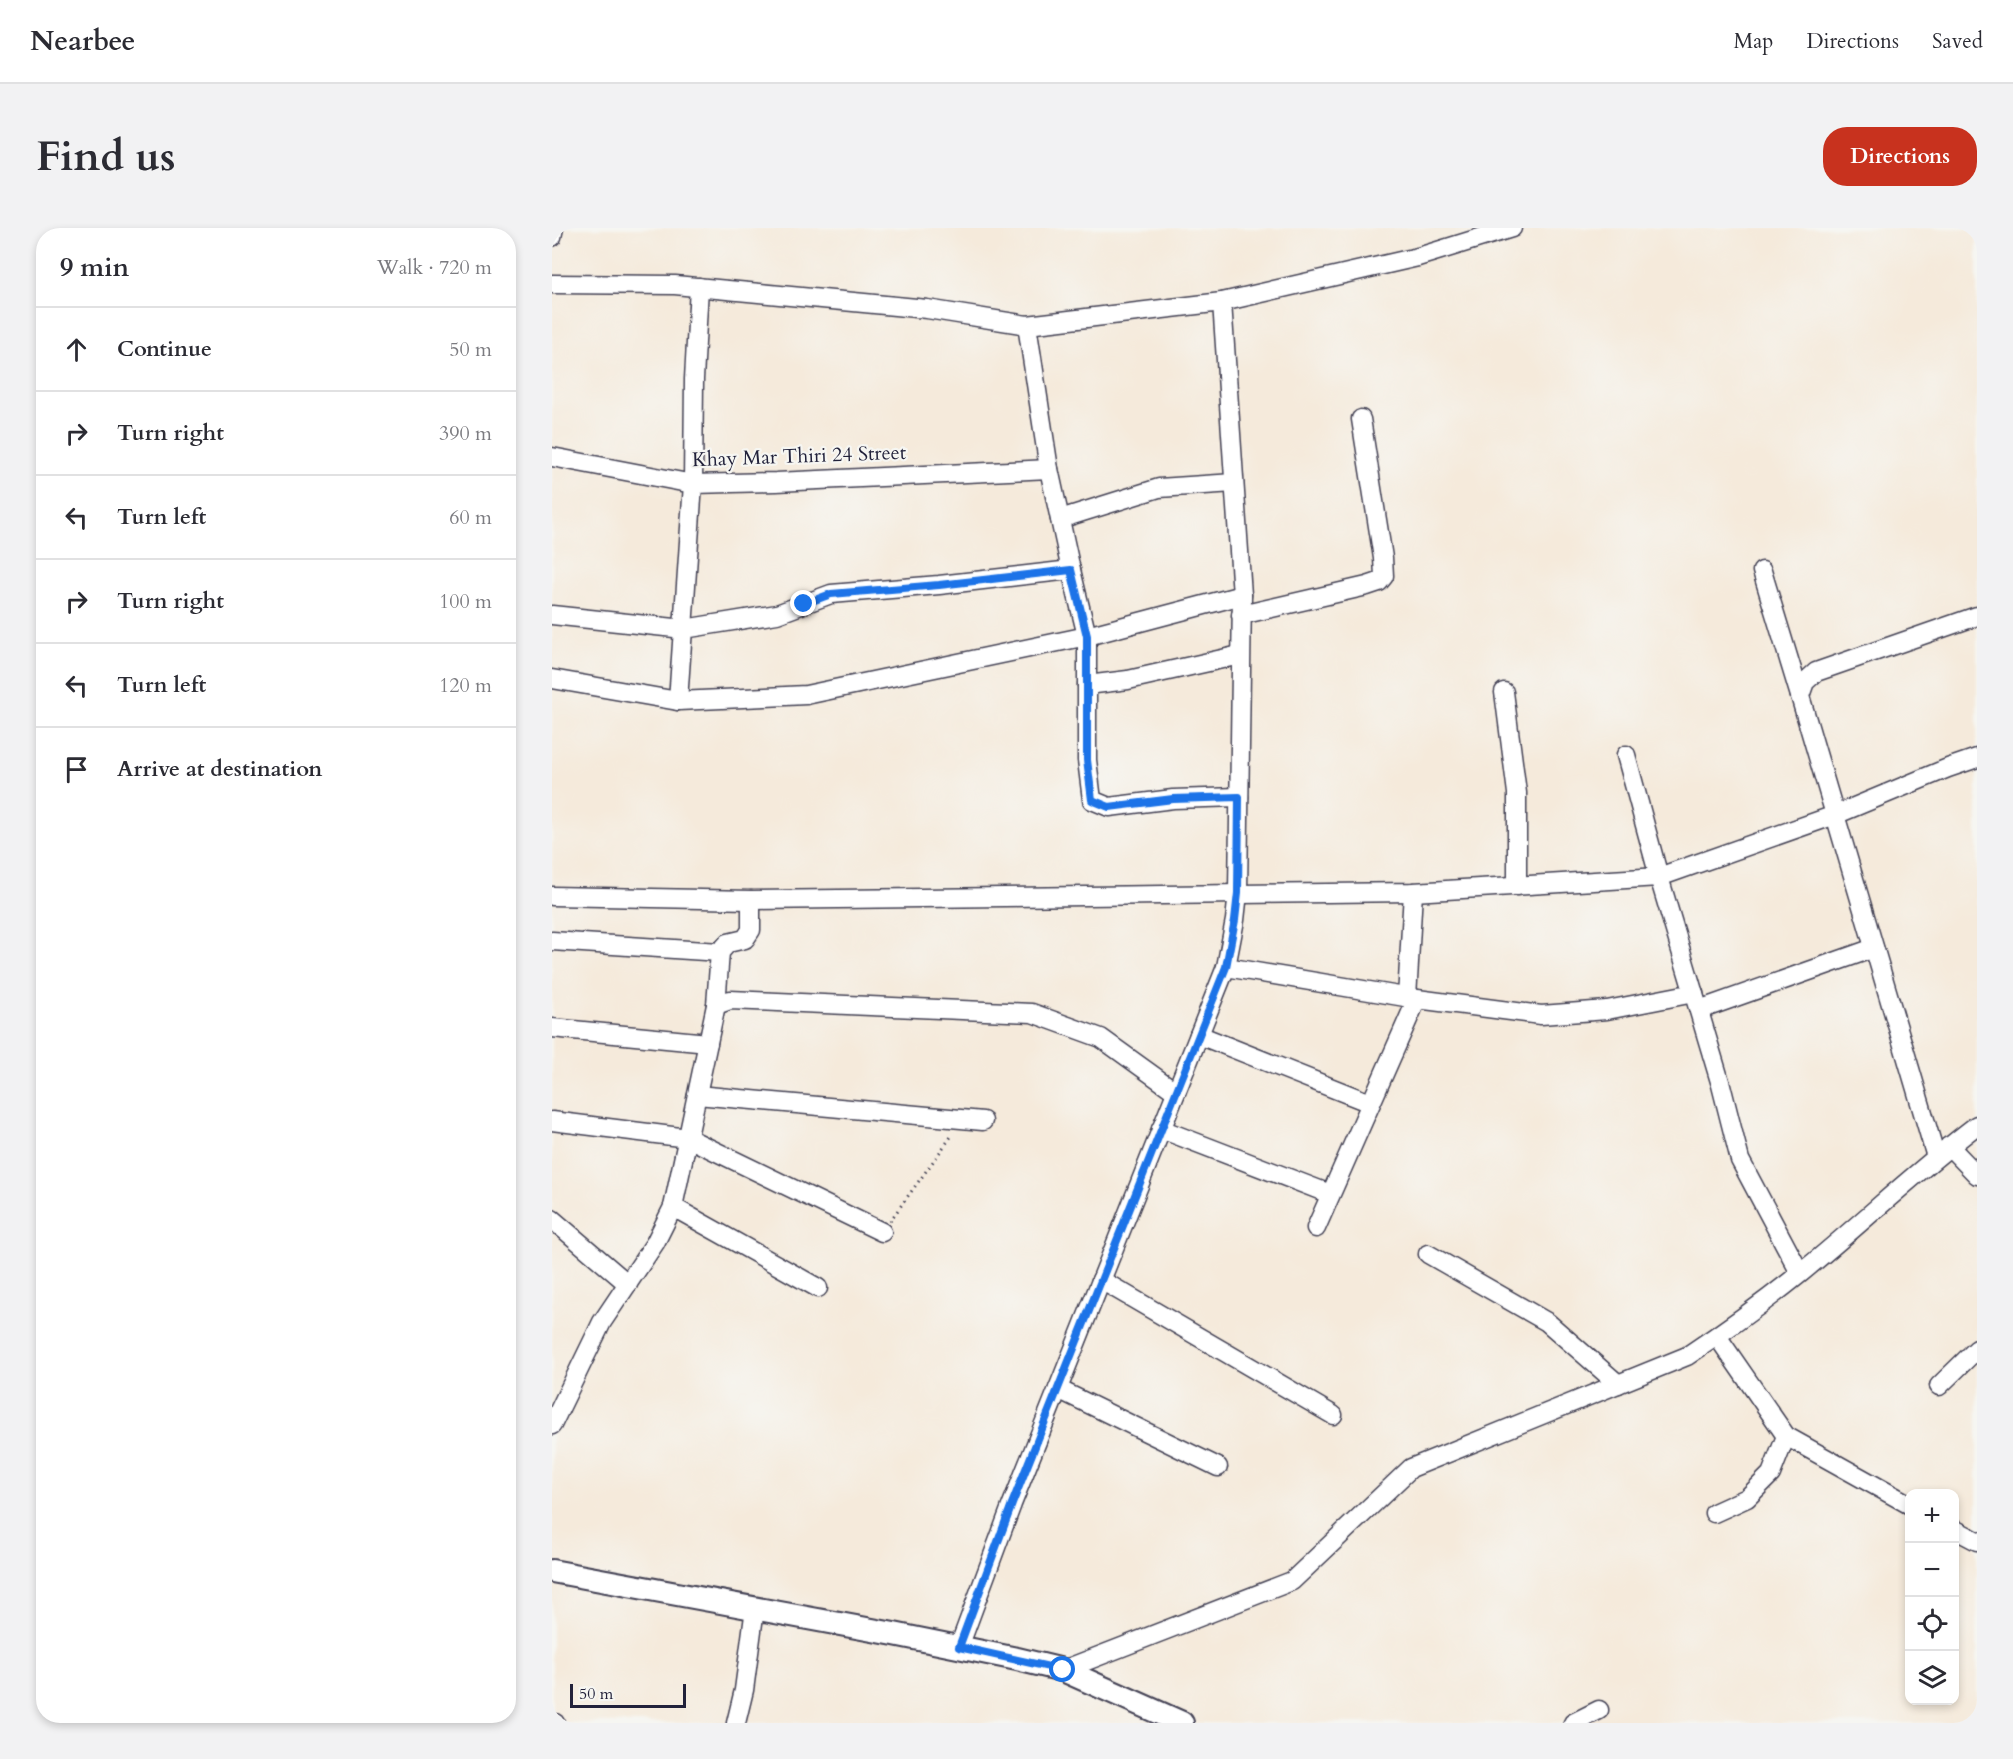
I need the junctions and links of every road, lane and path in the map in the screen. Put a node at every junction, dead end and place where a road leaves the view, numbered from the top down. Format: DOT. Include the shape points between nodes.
graph roads {
  1 [pos="554,228"];
  2 [pos="1512,228"];
  3 [pos="552,237"];
  4 [pos="552,284"];
  5 [pos="699,287"];
  6 [pos="1222,302"];
  7 [pos="1027,325"];
  8 [pos="1361,418"];
  9 [pos="552,457"];
  10 [pos="1049,469"];
  11 [pos="1234,483"];
  12 [pos="693,484"];
  13 [pos="1060,519"];
  14 [pos="1071,570"];
  15 [pos="1762,572"];
  16 [pos="1242,595"];
  17 [pos="552,615"];
  18 [pos="1241,615"];
  19 [pos="1977,616"];
  20 [pos="684,629"];
  21 [pos="1087,636"];
  22 [pos="1240,655"];
  23 [pos="552,679"];
  24 [pos="1087,685"];
  25 [pos="1504,692"];
  26 [pos="1800,696"];
  27 [pos="678,701"];
  28 [pos="1626,755"];
  29 [pos="1977,758"];
  30 [pos="1239,797"];
  31 [pos="1835,815"];
  32 [pos="1659,877"];
  33 [pos="1517,886"];
  34 [pos="1413,892"];
  35 [pos="1238,893"];
  36 [pos="552,896"];
  37 [pos="751,900"];
  38 [pos="552,941"];
  39 [pos="1874,948"];
  40 [pos="720,952"];
  41 [pos="1226,967"];
  42 [pos="1412,998"];
  43 [pos="1696,1001"];
  44 [pos="716,1005"];
  45 [pos="552,1028"];
  46 [pos="1199,1035"];
  47 [pos="708,1043"];
  48 [pos="1176,1092"];
  49 [pos="697,1095"];
  50 [pos="1370,1103"];
  51 [pos="963,1120"];
  52 [pos="552,1121"];
  53 [pos="983,1121"];
  54 [pos="1977,1125"];
  55 [pos="1161,1130"];
  56 [pos="688,1138"];
  57 [pos="1943,1151"];
  58 [pos="1977,1174"];
  59 [pos="1330,1194"];
  60 [pos="673,1207"];
  61 [pos="552,1219"];
  62 [pos="1316,1228"];
  63 [pos="882,1232"];
  64 [pos="1428,1254"];
  65 [pos="1800,1273"];
  66 [pos="1101,1280"];
  67 [pos="628,1284"];
  68 [pos="818,1288"];
  69 [pos="1717,1336"];
  70 [pos="1977,1349"];
  71 [pos="1618,1384"];
  72 [pos="1939,1386"];
  73 [pos="1058,1389"];
  74 [pos="1332,1415"];
  75 [pos="552,1425"];
  76 [pos="1786,1436"];
  77 [pos="1218,1467"];
  78 [pos="1905,1502"];
  79 [pos="1714,1513"];
  80 [pos="1959,1532"];
  81 [pos="1977,1541"];
  82 [pos="552,1571"];
  83 [pos="755,1608"];
  84 [pos="959,1647"];
  85 [pos="1063,1670"];
  86 [pos="1599,1710"];
  87 [pos="736,1723"];
  88 [pos="1182,1723"];
  89 [pos="1573,1723"];
  1 -- 3 [label="street"];
  2 -- 6 [label="street" via="1418,257"];
  4 -- 5 [label="street"];
  5 -- 7 [label="street" via="927,309"];
  5 -- 12 [label="street"];
  6 -- 7 [label="street"];
  6 -- 11 [label="street"];
  7 -- 10 [label="street"];
  8 -- 18 [label="street" via="1384,576 1367,586"];
  9 -- 12 [label="street, Khay Mar Thiri 24 Street"];
  10 -- 12 [label="street, Khay Mar Thiri 24 Street"];
  10 -- 13 [label="street"];
  11 -- 13 [label="street" via="1159,488"];
  11 -- 16 [label="street"];
  12 -- 20 [label="street"];
  13 -- 14 [label="street"];
  14 -- 20 [label="street" via="831,594 777,614"];
  14 -- 21 [label="street"];
  15 -- 26 [label="street"];
  16 -- 18 [label="street"];
  16 -- 21 [label="street"];
  17 -- 20 [label="street"];
  18 -- 22 [label="street"];
  19 -- 26 [label="street" via="1816,672 1804,682"];
  20 -- 27 [label="street"];
  21 -- 24 [label="street"];
  21 -- 27 [label="street" via="806,696"];
  22 -- 24 [label="street"];
  22 -- 30 [label="street"];
  23 -- 27 [label="street"];
  24 -- 30 [label="street" via="1087,760 1092,800 1109,807 1173,799"];
  25 -- 33 [label="street" via="1517,793"];
  26 -- 31 [label="street"];
  28 -- 32 [label="street"];
  29 -- 31 [label="street"];
  30 -- 35 [label="street"];
  31 -- 32 [label="street"];
  31 -- 39 [label="street"];
  32 -- 33 [label="street"];
  32 -- 43 [label="street"];
  33 -- 34 [label="street"];
  34 -- 35 [label="street"];
  34 -- 42 [label="street"];
  35 -- 37 [label="street"];
  35 -- 41 [label="street"];
  36 -- 37 [label="street"];
  37 -- 40 [label="street" via="751,930 745,939 728,943"];
  38 -- 40 [label="street"];
  39 -- 43 [label="street"];
  39 -- 57 [label="street"];
  40 -- 44 [label="street"];
  41 -- 42 [label="street"];
  41 -- 46 [label="street"];
  42 -- 43 [label="street" via="1541,1015"];
  42 -- 50 [label="street"];
  43 -- 65 [label="street" via="1740,1160"];
  44 -- 47 [label="street"];
  44 -- 48 [label="street" via="730,1000 1032,1013 1101,1038"];
  45 -- 47 [label="street"];
  46 -- 48 [label="street"];
  46 -- 50 [label="street"];
  47 -- 49 [label="street"];
  48 -- 55 [label="street"];
  49 -- 51 [label="street"];
  49 -- 56 [label="street"];
  50 -- 59 [label="street"];
  51 -- 53 [label="street"];
  51 -- 63 [label="path"];
  52 -- 56 [label="street"];
  54 -- 57 [label="street"];
  55 -- 59 [label="street"];
  55 -- 66 [label="street"];
  56 -- 60 [label="street"];
  56 -- 63 [label="street"];
  57 -- 58 [label="street"];
  57 -- 65 [label="street"];
  59 -- 62 [label="street"];
  60 -- 67 [label="street"];
  60 -- 68 [label="street"];
  61 -- 67 [label="street"];
  64 -- 71 [label="street" via="1547,1322"];
  65 -- 69 [label="street"];
  66 -- 73 [label="street"];
  66 -- 74 [label="street"];
  67 -- 75 [label="street" via="602,1322"];
  69 -- 71 [label="street" via="1687,1356"];
  69 -- 76 [label="street"];
  70 -- 72 [label="street"];
  71 -- 85 [label="street" via="1411,1468 1292,1581"];
  73 -- 77 [label="street"];
  73 -- 84 [label="street"];
  76 -- 78 [label="street"];
  76 -- 79 [label="street" via="1771,1474 1746,1498"];
  80 -- 81 [label="street"];
  82 -- 83 [label="street"];
  83 -- 84 [label="street"];
  83 -- 87 [label="street"];
  84 -- 85 [label="street"];
  85 -- 88 [label="street"];
  86 -- 89 [label="street"];
}
